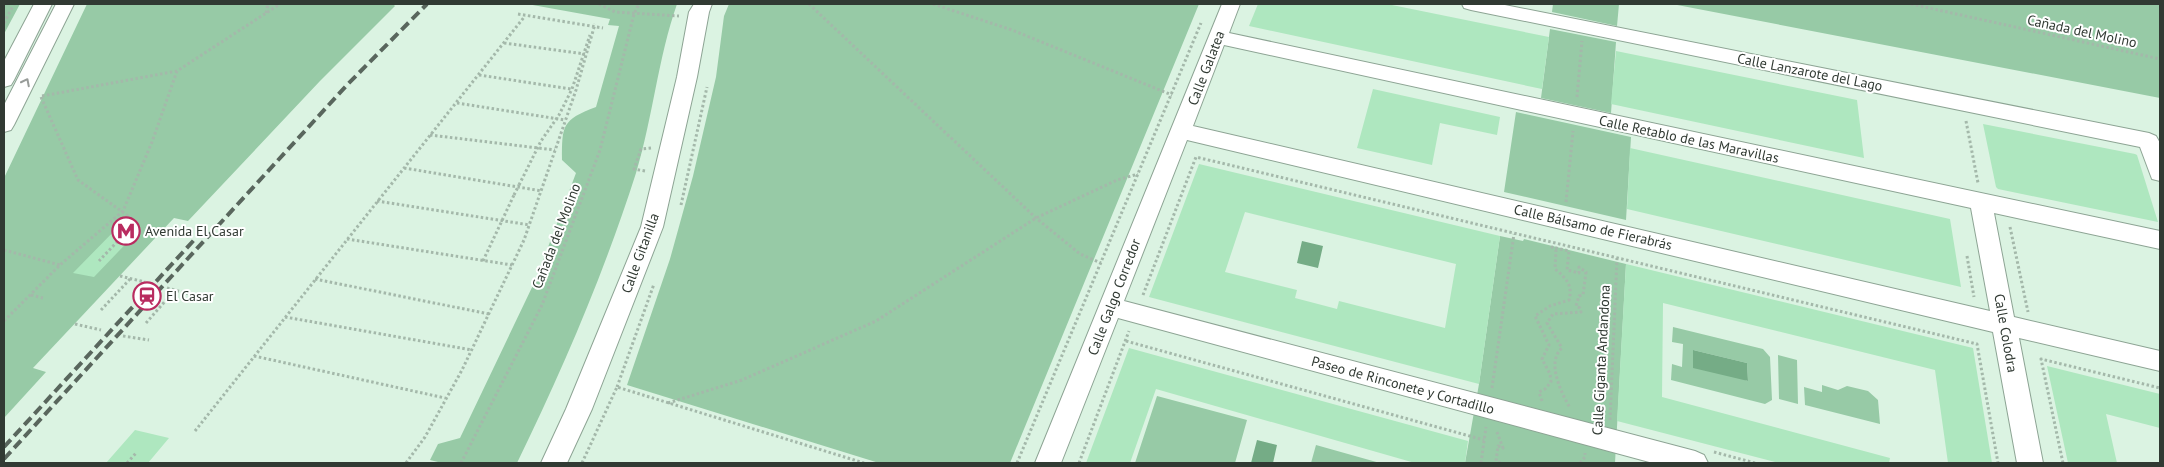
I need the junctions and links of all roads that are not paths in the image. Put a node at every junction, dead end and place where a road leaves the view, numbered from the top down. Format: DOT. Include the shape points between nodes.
graph roads {
  1 [pos="43,4"];
  2 [pos="65,4"];
  3 [pos="703,4"];
  4 [pos="1230,4"];
  5 [pos="1471,4"];
  6 [pos="1218,37"];
  7 [pos="4,80"];
  8 [pos="4,125"];
  9 [pos="1180,131"];
  10 [pos="2160,173"];
  11 [pos="1982,202"];
  12 [pos="2160,240"];
  13 [pos="1111,307"];
  14 [pos="2004,325"];
  15 [pos="2160,362"];
  16 [pos="554,463"];
  17 [pos="1048,463"];
  18 [pos="1695,463"];
  19 [pos="2030,463"];
  1 -- 7 [label="street"];
  8 -- 2 [label="street, one-way"];
  3 -- 16 [label="street, Calle Gitanilla" via="652,227"];
  4 -- 6 [label="street, Calle Galatea"];
  5 -- 10 [label="street, Calle Lanzarote del Lago" via="2150,141"];
  6 -- 9 [label="street, Calle Galatea"];
  6 -- 11 [label="street, Calle Retablo de las Maravillas"];
  9 -- 13 [label="street, Calle Galgo Corredor"];
  9 -- 14 [label="street, Calle Bálsamo de Fierabrás"];
  11 -- 12 [label="street, Calle Retablo de las Maravillas"];
  11 -- 14 [label="street, Calle Colodra"];
  13 -- 17 [label="street, Calle Galgo Corredor"];
  13 -- 18 [label="street, Paseo de Rinconete y Cortadillo"];
  14 -- 15 [label="street, Calle Bálsamo de Fierabrás"];
  14 -- 19 [label="street, Calle Colodra"];
}
